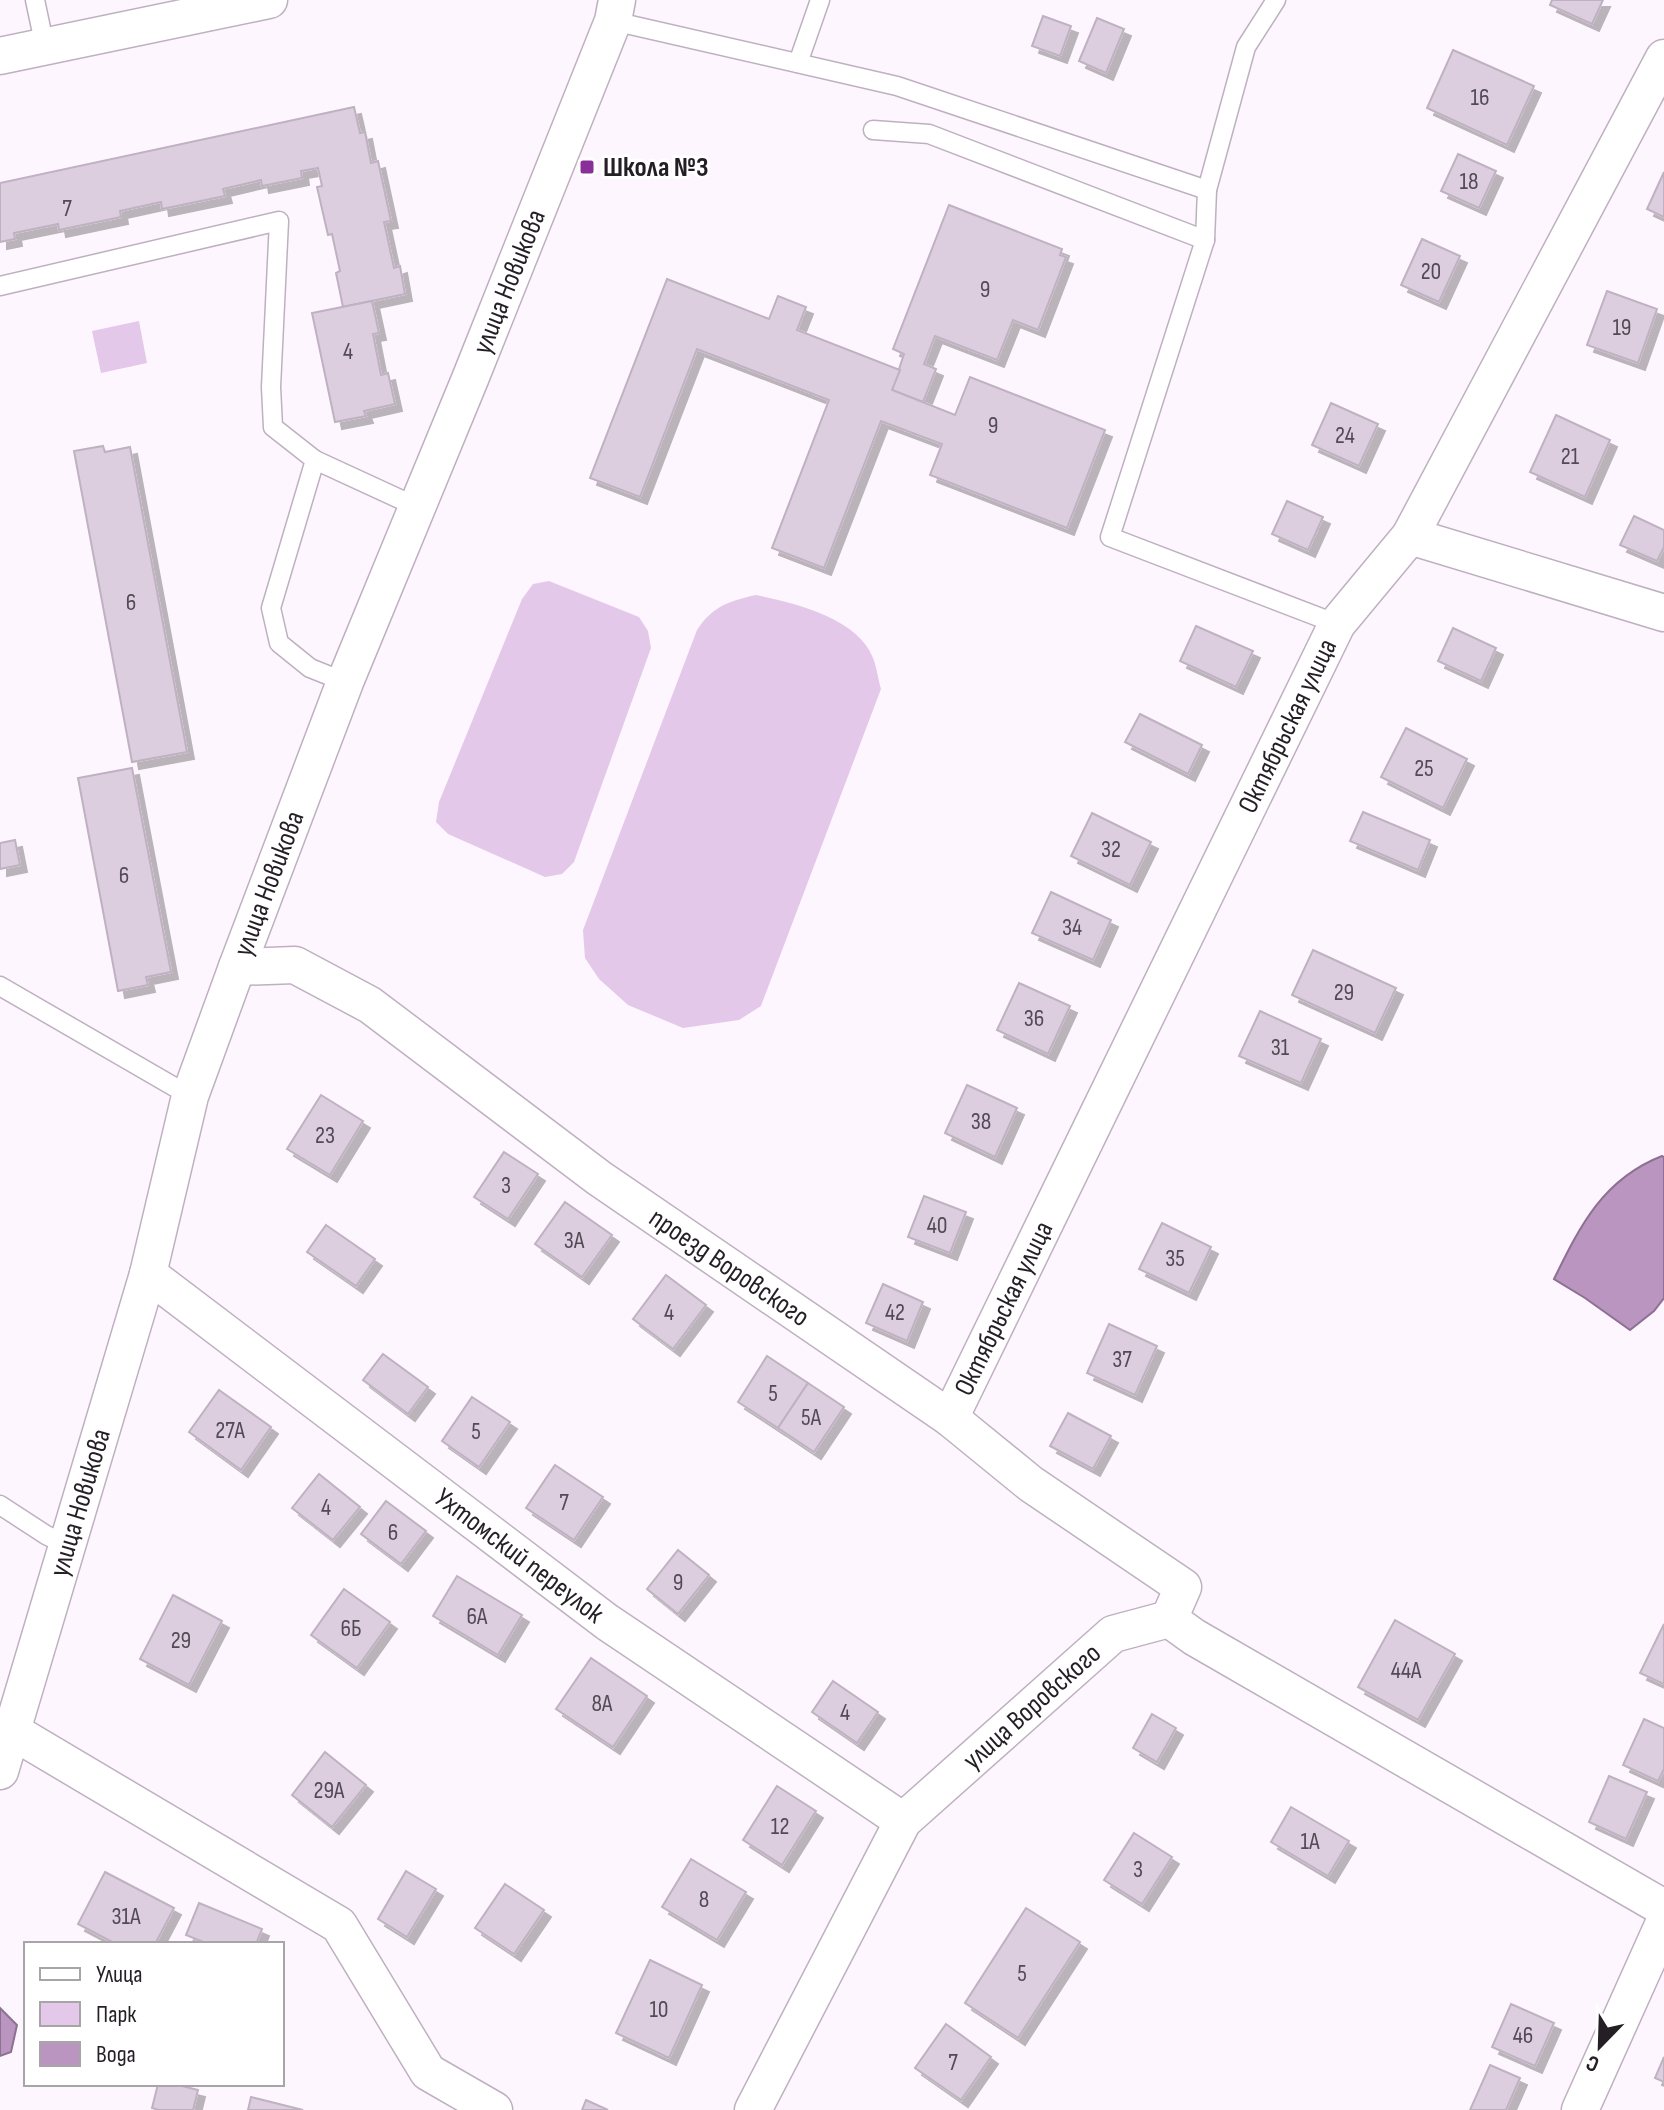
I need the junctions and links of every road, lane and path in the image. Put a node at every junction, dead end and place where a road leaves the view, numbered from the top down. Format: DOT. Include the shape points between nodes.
graph roads {
  1 [pos="35,0"];
  2 [pos="269,0"];
  3 [pos="820,0"];
  4 [pos="1276,0"];
  5 [pos="615,11"];
  6 [pos="45,47"];
  7 [pos="0,56"];
  8 [pos="1664,58"];
  9 [pos="798,63"];
  10 [pos="873,130"];
  11 [pos="1207,190"];
  12 [pos="1205,240"];
  13 [pos="0,286"];
  14 [pos="315,460"];
  15 [pos="417,507"];
  16 [pos="1410,536"];
  17 [pos="1664,613"];
  18 [pos="1337,624"];
  19 [pos="345,682"];
  20 [pos="237,967"];
  21 [pos="0,986"];
  22 [pos="190,1096"];
  23 [pos="148,1274"];
  24 [pos="950,1418"];
  25 [pos="0,1505"];
  26 [pos="67,1545"];
  27 [pos="1169,1619"];
  28 [pos="12,1731"];
  29 [pos="0,1771"];
  30 [pos="903,1821"];
  31 [pos="1664,1908"];
  32 [pos="1664,1923"];
  33 [pos="494,2110"];
  34 [pos="753,2110"];
  35 [pos="1580,2110"];
  1 -- 6 [label="lane"];
  2 -- 6 [label="street"];
  3 -- 9 [label="lane"];
  4 -- 11 [label="lane" via="1246,47"];
  5 -- 9 [label="lane"];
  5 -- 15 [label="street, улица Новикова"];
  6 -- 7 [label="street"];
  8 -- 16 [label="street, Октябрьская улица"];
  9 -- 11 [label="lane" via="897,86"];
  10 -- 12 [label="lane" via="929,134"];
  11 -- 12 [label="lane"];
  12 -- 18 [label="lane" via="1110,537"];
  13 -- 14 [label="lane" via="279,221 273,427"];
  14 -- 15 [label="lane"];
  14 -- 19 [label="lane" via="271,608 279,643 310,668"];
  15 -- 19 [label="street, улица Новикова"];
  16 -- 17 [label="street"];
  16 -- 18 [label="street, Октябрьская улица"];
  18 -- 24 [label="street, Октябрьская улица"];
  19 -- 20 [label="street, улица Новикова"];
  20 -- 22 [label="street, улица Новикова"];
  20 -- 24 [label="street, проезд Воровского" via="295,965 370,1005 599,1178"];
  21 -- 22 [label="lane"];
  22 -- 23 [label="street, улица Новикова"];
  23 -- 26 [label="street, улица Новикова"];
  23 -- 30 [label="street, Ухтомский переулок" via="607,1622"];
  24 -- 27 [label="street, проезд Воровского" via="1031,1484 1183,1587"];
  25 -- 26 [label="lane"];
  26 -- 28 [label="street, улица Новикова"];
  27 -- 30 [label="street, улица Воровского" via="1113,1634"];
  27 -- 31 [label="street"];
  28 -- 29 [label="street, улица Новикова"];
  28 -- 33 [label="street" via="339,1925 428,2072"];
  30 -- 34 [label="street, улица Воровского"];
  32 -- 35 [label="street"];
}
